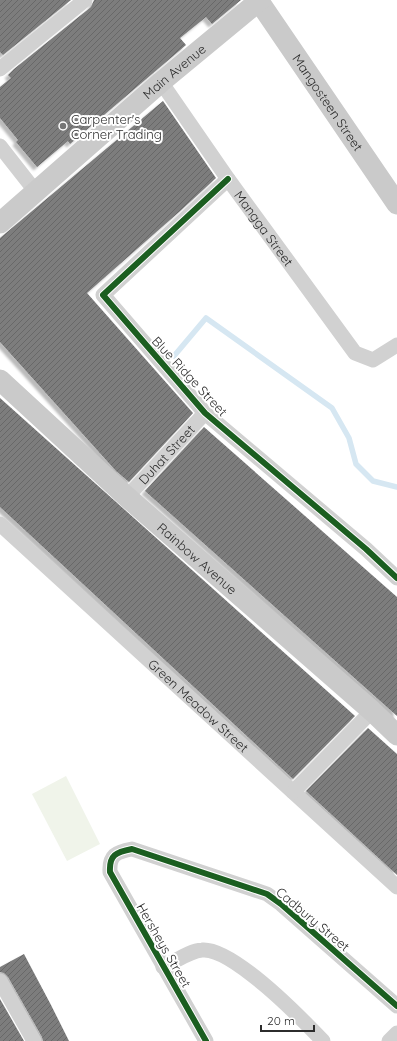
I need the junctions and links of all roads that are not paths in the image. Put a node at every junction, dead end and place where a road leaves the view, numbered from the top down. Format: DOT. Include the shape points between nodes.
graph roads {
  1 [pos="85,0"];
  2 [pos="259,1"];
  3 [pos="0,69"];
  4 [pos="161,82"];
  5 [pos="0,146"];
  6 [pos="228,179"];
  7 [pos="36,192"];
  8 [pos="397,204"];
  9 [pos="0,223"];
  10 [pos="397,345"];
  11 [pos="0,380"];
  12 [pos="206,413"];
  13 [pos="127,497"];
  14 [pos="0,524"];
  15 [pos="397,578"];
  16 [pos="372,712"];
  17 [pos="397,735"];
  18 [pos="293,792"];
  19 [pos="112,859"];
  20 [pos="397,887"];
  21 [pos="163,967"];
  22 [pos="0,981"];
  23 [pos="397,1006"];
  24 [pos="397,1033"];
  25 [pos="34,1041"];
  26 [pos="206,1041"];
  27 [pos="323,1041"];
  28 [pos="389,1041"];
  1 -- 3 [label="street"];
  2 -- 4 [label="street, Main Avenue"];
  2 -- 8 [label="street, Mangosteen Street"];
  4 -- 6 [label="street, Mangga Street"];
  4 -- 7 [label="street, Main Avenue"];
  5 -- 7 [label="street"];
  6 -- 10 [label="street, Mangga Street" via="355,353 374,360"];
  6 -- 12 [label="street, Blue Ridge Street" via="103,295"];
  7 -- 9 [label="street, Main Avenue"];
  11 -- 13 [label="street, Rainbow Avenue"];
  12 -- 13 [label="street, Duhat Street"];
  12 -- 15 [label="street, Blue Ridge Street"];
  13 -- 16 [label="street, Rainbow Avenue"];
  14 -- 18 [label="street, Green Meadow Street"];
  16 -- 17 [label="street, Rainbow Avenue"];
  16 -- 18 [label="street"];
  18 -- 20 [label="street, Green Meadow Street"];
  19 -- 21 [label="street, Hersheys Street" via="110,872"];
  19 -- 23 [label="street, Cadbury Street" via="117,853 132,849 267,894"];
  21 -- 26 [label="street, Hersheys Street"];
  21 -- 27 [label="street" via="203,950 222,955 247,970"];
  22 -- 25 [label="street"];
  24 -- 28 [label="street"];
}
